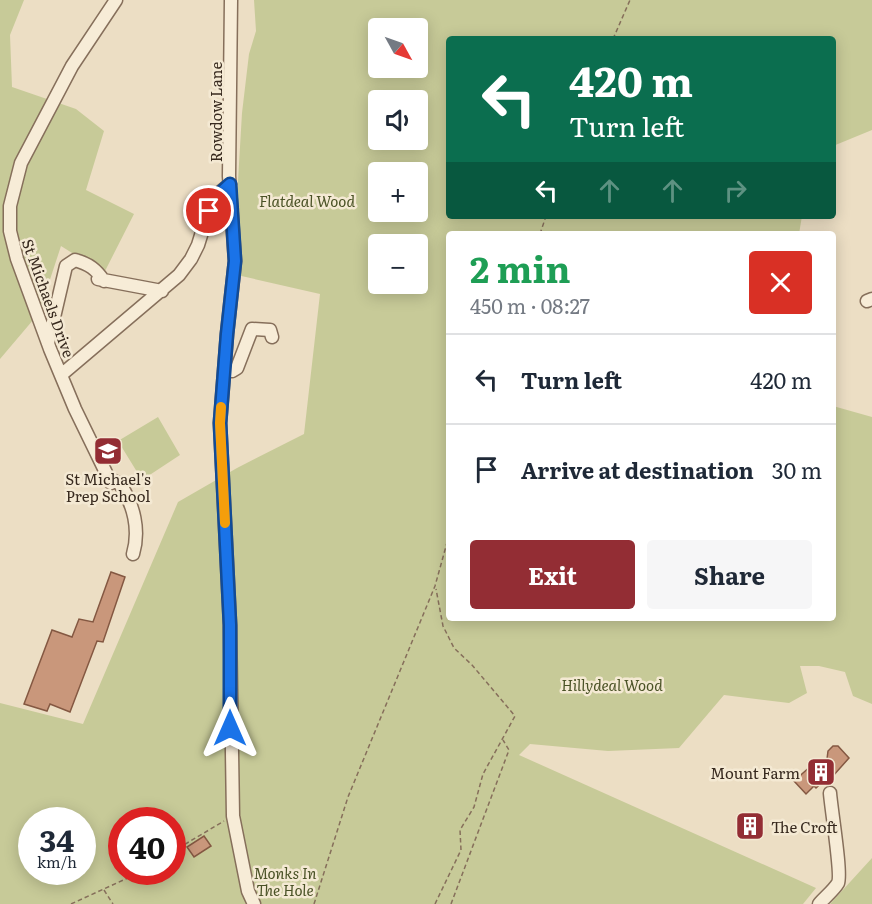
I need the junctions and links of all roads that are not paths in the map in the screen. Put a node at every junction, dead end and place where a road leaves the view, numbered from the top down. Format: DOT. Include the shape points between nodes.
graph roads {
  1 [pos="116,0"];
  2 [pos="231,0"];
  3 [pos="230,184"];
  4 [pos="162,291"];
  5 [pos="272,337"];
  6 [pos="48,343"];
  7 [pos="224,371"];
  8 [pos="61,375"];
  9 [pos="133,554"];
  10 [pos="830,793"];
  11 [pos="254,904"];
  12 [pos="819,904"];
  1 -- 6 [label="street, St Michaels Drive" via="72,66 21,163 10,206 12,243"];
  2 -- 3 [label="street, Rowdow Lane"];
  3 -- 4 [label="street" via="211,203 191,259"];
  3 -- 7 [label="street, Rowdow Lane" via="235,261"];
  4 -- 6 [label="street" via="101,280 98,271 85,263 70,262 66,266 64,300"];
  4 -- 8 [label="street"];
  5 -- 7 [label="street" via="270,330 252,329 237,368"];
  6 -- 8 [label="street, St Michaels Drive"];
  7 -- 11 [label="street, Rowdow Lane" via="220,423 230,625 233,816"];
  8 -- 9 [label="street, St Michaels Drive" via="110,481 120,484 132,512 137,533"];
  10 -- 12 [label="street" via="840,871 838,883"];
}
